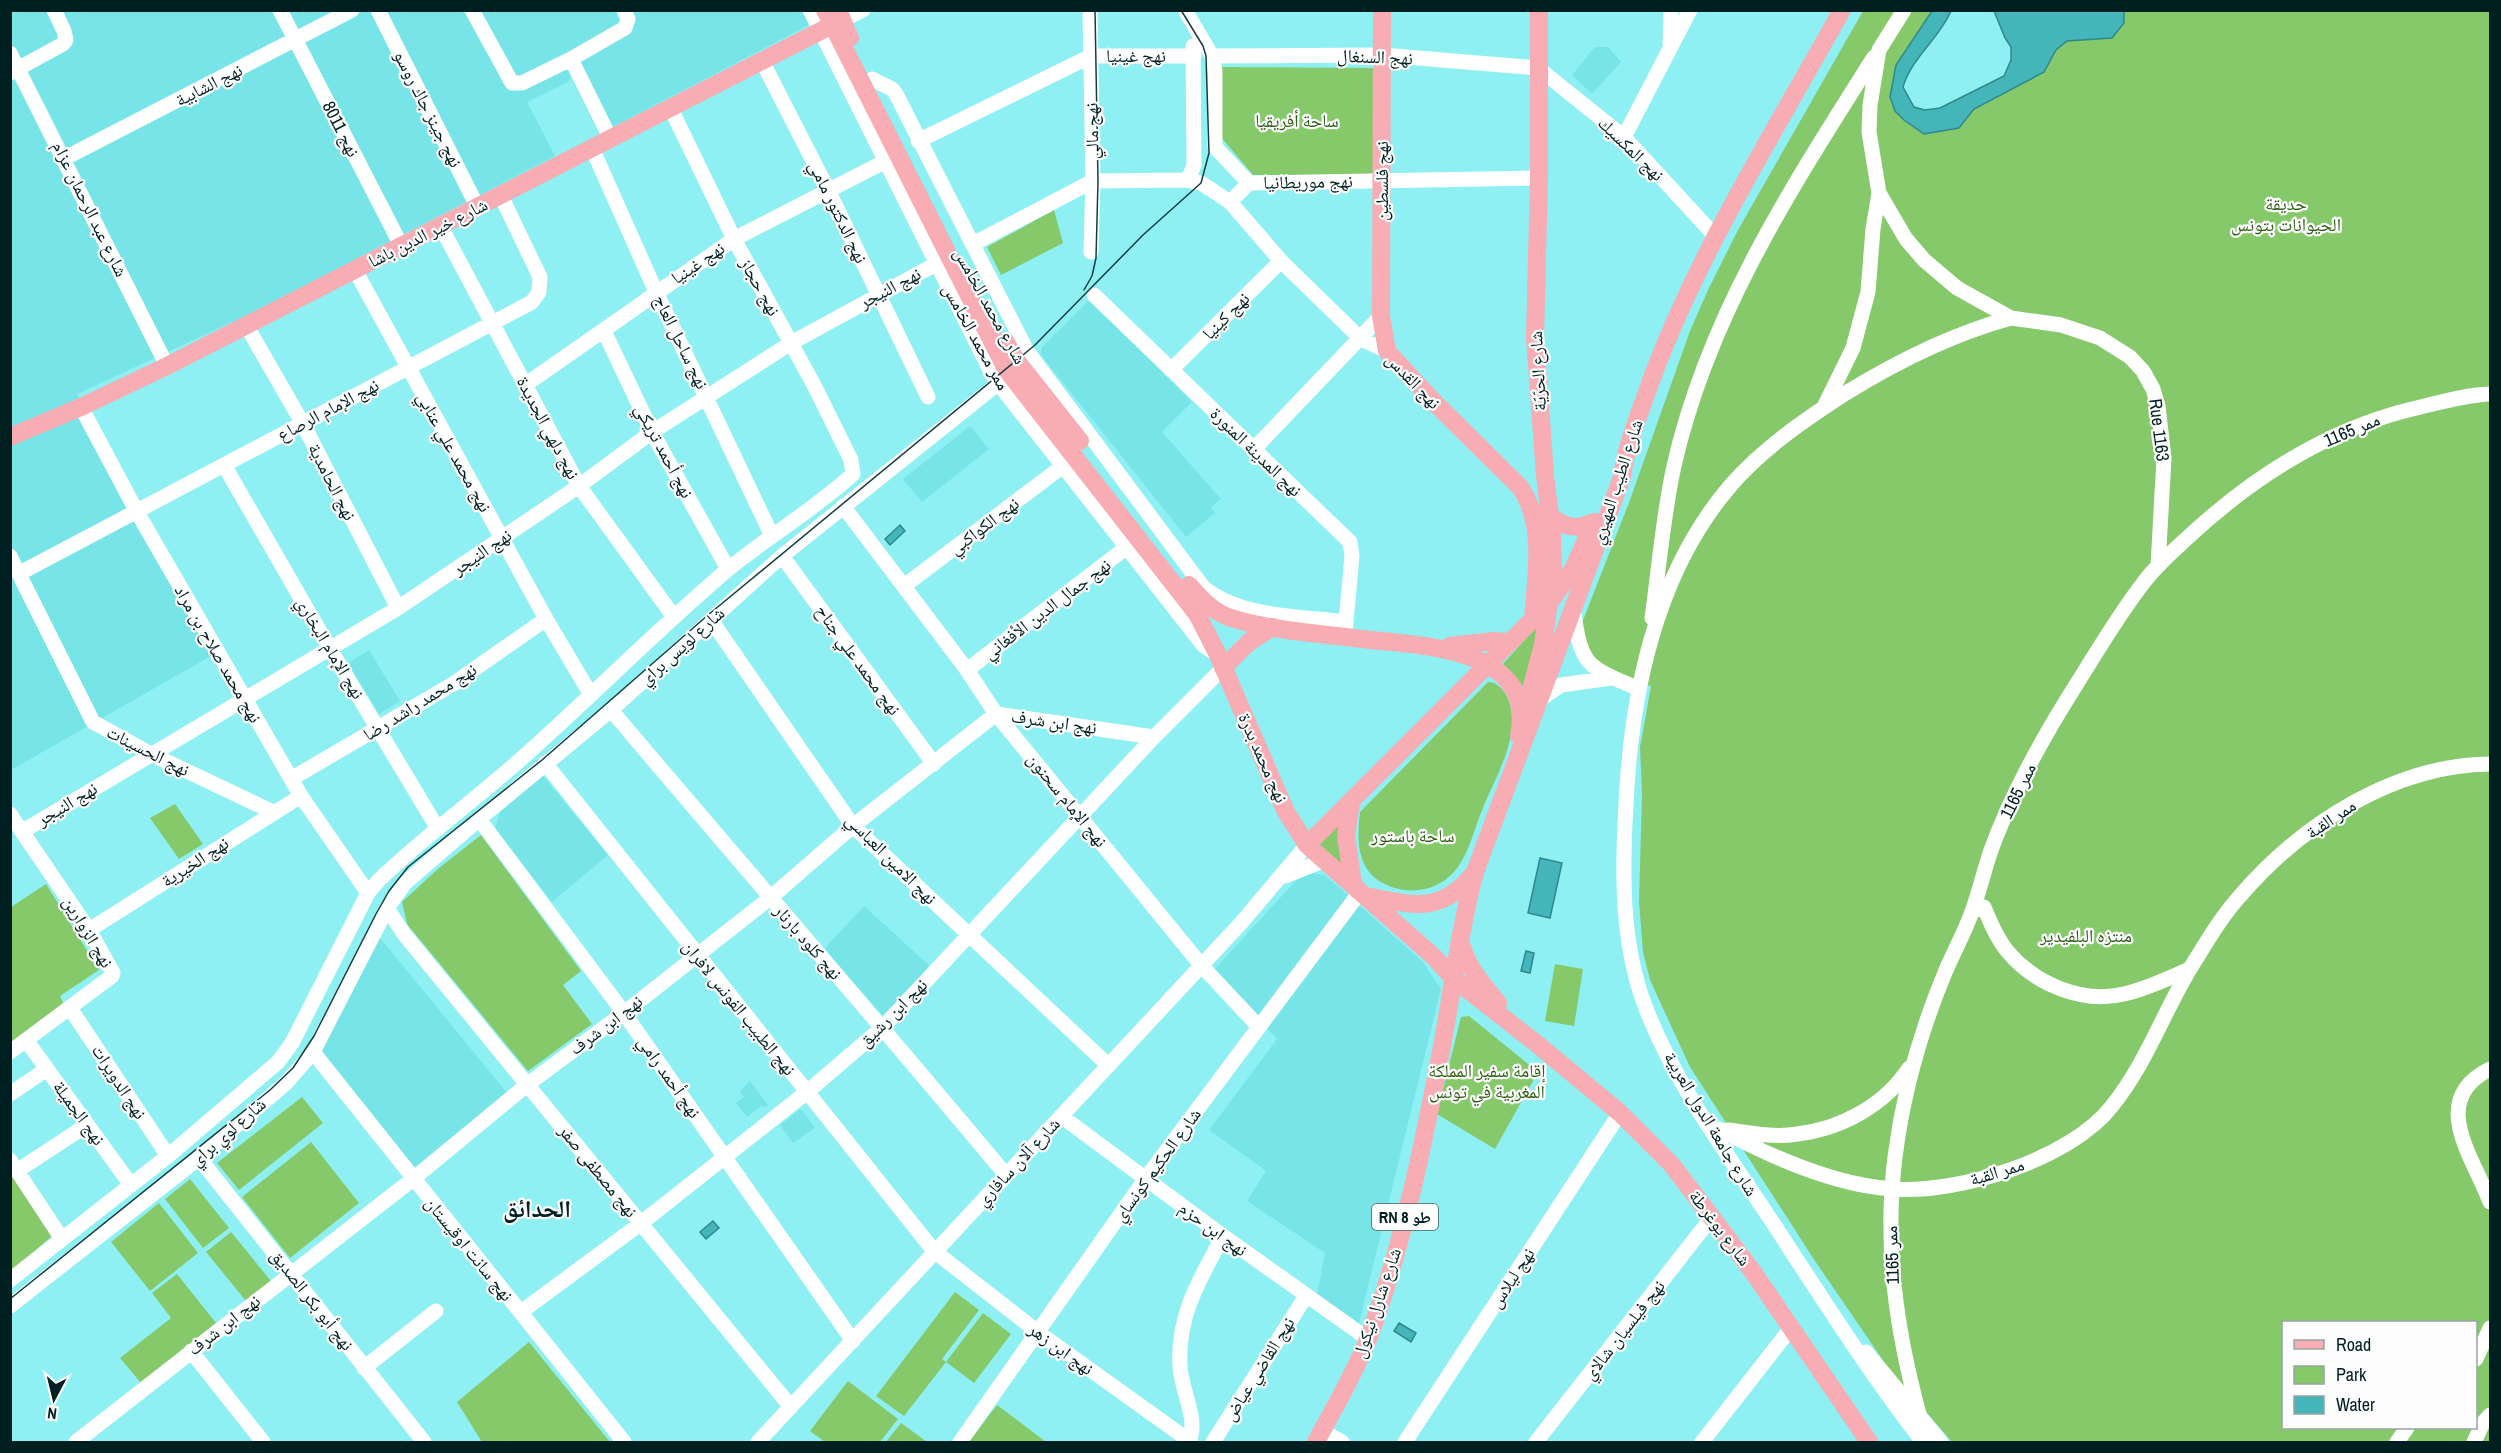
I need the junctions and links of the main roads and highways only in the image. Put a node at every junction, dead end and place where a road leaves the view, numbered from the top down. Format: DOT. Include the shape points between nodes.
graph roads {
  1 [pos="1383,10"];
  2 [pos="1539,10"];
  3 [pos="1842,10"];
  4 [pos="840,17"];
  5 [pos="1387,351"];
  6 [pos="10,436"];
  7 [pos="1625,453"];
  8 [pos="1545,475"];
  9 [pos="1521,487"];
  10 [pos="1549,513"];
  11 [pos="1594,522"];
  12 [pos="1550,602"];
  13 [pos="1533,619"];
  14 [pos="1273,627"];
  15 [pos="1508,642"];
  16 [pos="1430,647"];
  17 [pos="1220,662"];
  18 [pos="1486,664"];
  19 [pos="1521,728"];
  20 [pos="1512,770"];
  21 [pos="1351,802"];
  22 [pos="1307,846"];
  23 [pos="1475,872"];
  24 [pos="1359,890"];
  25 [pos="1459,938"];
  26 [pos="1454,979"];
  27 [pos="1537,1044"];
  28 [pos="1319,1437"];
  29 [pos="1869,1443"];
  1 -- 5 [label="main road, نهج فلسطين" via="1381,316"];
  2 -- 8 [label="main road, شارع الحرّيّة" via="1535,338"];
  3 -- 7 [label="main road, شارع الطيب المهيري" via="1676,317"];
  4 -- 6 [label="main road, شارع خير الدين باشا" via="611,140 167,366"];
  4 -- 14 [label="main road, شارع محمد الخامس" via="1016,360 1205,604 1231,618"];
  4 -- 17 [label="main road, شارع محمد الخامس" via="1004,378 1197,614"];
  5 -- 9 [label="main road, نهج القدس"];
  7 -- 11 [label="main road" via="1611,474"];
  7 -- 20 [label="main road, شارع الطيب المهيري" via="1622,477"];
  8 -- 9 [label="main road" via="1532,486"];
  8 -- 10 [label="main road, شارع الحرّيّة"];
  9 -- 13 [label="main road, نهج القدس" via="1536,523"];
  10 -- 11 [label="main road" via="1565,525 1585,526"];
  10 -- 12 [label="main road, شارع الحرّيّة" via="1553,576"];
  11 -- 12 [label="main road" via="1573,569"];
  12 -- 13 [label="main road"];
  12 -- 19 [label="main road, شارع الحرّيّة"];
  13 -- 15 [label="main road"];
  14 -- 16 [label="main road, شارع محمد الخامس" via="1345,630"];
  14 -- 17 [label="main road"];
  15 -- 16 [label="main road"];
  15 -- 18 [label="main road"];
  16 -- 18 [label="main road"];
  17 -- 22 [label="main road, نهج محمد بدرة" via="1286,812"];
  18 -- 19 [label="main road" via="1516,690 1521,704"];
  18 -- 21 [label="main road"];
  19 -- 20 [label="main road"];
  20 -- 23 [label="main road, شارع الطيب المهيري"];
  21 -- 22 [label="main road"];
  21 -- 24 [label="main road" via="1346,836"];
  22 -- 24 [label="main road, شارع يوغرطة"];
  23 -- 24 [label="main road" via="1464,886 1427,905 1404,904"];
  23 -- 25 [label="main road, شارع الطيب المهيري / RN 8 طو"];
  24 -- 26 [label="main road, شارع يوغرطة"];
  25 -- 26 [label="main road, شارع الطيب المهيري / RN 8 طو"];
  25 -- 27 [label="main road, شارع يوغرطة" via="1474,974"];
  26 -- 27 [label="main road, شارع يوغرطة"];
  26 -- 28 [label="main road, شارع شارل نيكول / RN 8 طو" via="1414,1183 1389,1277 1368,1339"];
  27 -- 29 [label="main road, شارع يوغرطة" via="1620,1113 1672,1166 1753,1272"];
}
